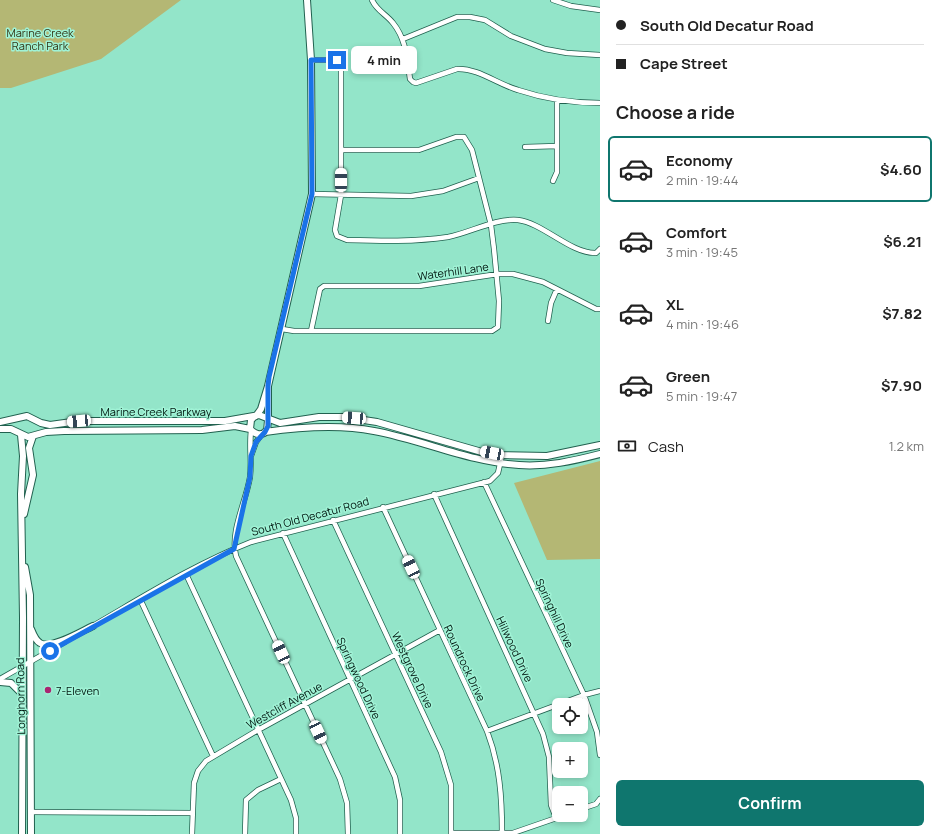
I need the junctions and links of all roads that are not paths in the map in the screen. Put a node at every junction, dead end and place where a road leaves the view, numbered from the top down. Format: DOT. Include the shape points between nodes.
graph roads {
  1 [pos="307,0"];
  2 [pos="372,0"];
  3 [pos="553,0"];
  4 [pos="600,10"];
  5 [pos="403,39"];
  6 [pos="600,55"];
  7 [pos="311,60"];
  8 [pos="557,101"];
  9 [pos="600,103"];
  10 [pos="557,146"];
  11 [pos="525,147"];
  12 [pos="341,150"];
  13 [pos="479,178"];
  14 [pos="553,181"];
  15 [pos="312,194"];
  16 [pos="341,195"];
  17 [pos="491,225"];
  18 [pos="599,250"];
  19 [pos="498,274"];
  20 [pos="557,289"];
  21 [pos="600,309"];
  22 [pos="548,321"];
  23 [pos="282,328"];
  24 [pos="312,331"];
  25 [pos="268,386"];
  26 [pos="255,416"];
  27 [pos="23,418"];
  28 [pos="35,420"];
  29 [pos="268,420"];
  30 [pos="0,422"];
  31 [pos="378,422"];
  32 [pos="0,429"];
  33 [pos="251,430"];
  34 [pos="375,431"];
  35 [pos="264,433"];
  36 [pos="21,434"];
  37 [pos="33,435"];
  38 [pos="600,445"];
  39 [pos="600,454"];
  40 [pos="502,455"];
  41 [pos="251,456"];
  42 [pos="500,463"];
  43 [pos="484,482"];
  44 [pos="434,494"];
  45 [pos="383,507"];
  46 [pos="333,520"];
  47 [pos="22,524"];
  48 [pos="284,533"];
  49 [pos="234,549"];
  50 [pos="22,559"];
  51 [pos="186,574"];
  52 [pos="140,599"];
  53 [pos="30,626"];
  54 [pos="93,626"];
  55 [pos="440,630"];
  56 [pos="396,655"];
  57 [pos="30,662"];
  58 [pos="22,666"];
  59 [pos="350,679"];
  60 [pos="0,680"];
  61 [pos="600,691"];
  62 [pos="22,694"];
  63 [pos="584,695"];
  64 [pos="305,704"];
  65 [pos="534,713"];
  66 [pos="258,730"];
  67 [pos="488,731"];
  68 [pos="600,755"];
  69 [pos="213,756"];
  70 [pos="22,777"];
  71 [pos="31,778"];
  72 [pos="281,779"];
  73 [pos="600,800"];
  74 [pos="552,807"];
  75 [pos="588,807"];
  76 [pos="31,812"];
  77 [pos="192,813"];
  78 [pos="552,819"];
  79 [pos="22,834"];
  80 [pos="31,834"];
  81 [pos="192,834"];
  82 [pos="244,834"];
  83 [pos="296,834"];
  84 [pos="348,834"];
  85 [pos="400,834"];
  86 [pos="451,834"];
  87 [pos="502,834"];
  1 -- 7 [label="main road"];
  2 -- 5 [label="street" via="393,22"];
  3 -- 4 [label="street" via="571,6"];
  5 -- 6 [label="street" via="457,17 470,17 485,20 511,36 545,49"];
  5 -- 8 [label="street" via="410,78 413,82 463,69 474,71 516,90"];
  7 -- 12 [label="street" via="337,60 341,64"];
  7 -- 15 [label="main road"];
  8 -- 9 [label="street"];
  8 -- 10 [label="street"];
  10 -- 11 [label="street"];
  10 -- 14 [label="street" via="557,172"];
  12 -- 13 [label="street" via="419,150 456,137 464,137 472,150"];
  12 -- 16 [label="street"];
  13 -- 16 [label="street" via="443,191 426,194"];
  13 -- 17 [label="street"];
  15 -- 16 [label="street"];
  15 -- 23 [label="main road"];
  16 -- 17 [label="street" via="336,235 347,240 421,240 448,237"];
  17 -- 18 [label="street" via="511,220 525,221 573,246 593,253"];
  17 -- 19 [label="street"];
  19 -- 20 [label="street, Waterhill Lane" via="524,276"];
  19 -- 24 [label="street, Waterhill Lane" via="419,286 322,286"];
  19 -- 24 [label="street" via="498,329 492,331"];
  20 -- 21 [label="street, Waterhill Lane"];
  20 -- 22 [label="street"];
  23 -- 24 [label="street"];
  23 -- 25 [label="main road"];
  25 -- 26 [label="main road" via="261,409"];
  25 -- 29 [label="main road"];
  26 -- 28 [label="main road, Marine Creek Parkway" via="225,421 79,421 50,425"];
  26 -- 29 [label="main road" via="262,415"];
  26 -- 33 [label="main road" via="250,423"];
  27 -- 28 [label="main road" via="30,417"];
  27 -- 30 [label="main road"];
  27 -- 36 [label="main road" via="18,426"];
  28 -- 37 [label="main road" via="38,428"];
  29 -- 31 [label="main road" via="277,422 332,417"];
  29 -- 35 [label="main road"];
  31 -- 34 [label="main road"];
  31 -- 40 [label="main road" via="482,452"];
  32 -- 36 [label="main road" via="11,429"];
  33 -- 35 [label="main road" via="255,434"];
  33 -- 37 [label="main road, Marine Creek Parkway" via="235,426 202,430 64,430"];
  33 -- 41 [label="street"];
  34 -- 35 [label="main road" via="323,428"];
  34 -- 42 [label="main road"];
  35 -- 41 [label="street" via="256,442"];
  36 -- 37 [label="main road" via="28,437"];
  36 -- 47 [label="main road, Longhorn Road"];
  37 -- 47 [label="main road, Longhorn Road" via="30,448 33,475"];
  38 -- 40 [label="main road" via="547,456"];
  39 -- 42 [label="main road" via="554,464 520,466"];
  40 -- 42 [label="street"];
  41 -- 49 [label="street" via="250,477"];
  42 -- 43 [label="street, South Old Decatur Road" via="497,476"];
  43 -- 44 [label="street, South Old Decatur Road"];
  43 -- 63 [label="street, Springhill Drive"];
  44 -- 45 [label="street, South Old Decatur Road"];
  44 -- 65 [label="street, Hillwood Drive"];
  45 -- 46 [label="street, South Old Decatur Road"];
  45 -- 55 [label="street, Roundrock Drive"];
  46 -- 48 [label="street, South Old Decatur Road"];
  46 -- 56 [label="street, Westgrove Drive"];
  47 -- 50 [label="main road, Longhorn Road"];
  48 -- 49 [label="street, South Old Decatur Road"];
  48 -- 59 [label="street, Springwood Drive"];
  49 -- 51 [label="street, South Old Decatur Road"];
  49 -- 64 [label="street"];
  50 -- 53 [label="main road, Longhorn Road" via="30,595"];
  50 -- 58 [label="main road, Longhorn Road"];
  51 -- 52 [label="street, South Old Decatur Road"];
  51 -- 66 [label="street"];
  52 -- 54 [label="street, South Old Decatur Road"];
  52 -- 69 [label="street"];
  53 -- 54 [label="main road" via="41,644 49,645"];
  53 -- 57 [label="main road, Longhorn Road"];
  54 -- 57 [label="street, South Old Decatur Road"];
  55 -- 56 [label="street, Westcliff Avenue"];
  55 -- 67 [label="street, Roundrock Drive"];
  56 -- 59 [label="street, Westcliff Avenue"];
  56 -- 86 [label="street, Westgrove Drive" via="448,771 451,785"];
  57 -- 58 [label="street, South Old Decatur Road"];
  57 -- 71 [label="main road, Longhorn Road"];
  58 -- 60 [label="street, South Old Decatur Road"];
  58 -- 62 [label="main road, Longhorn Road"];
  59 -- 64 [label="street, Westcliff Avenue"];
  59 -- 85 [label="street, Springwood Drive" via="395,777 400,800"];
  60 -- 62 [label="main road" via="11,683"];
  61 -- 63 [label="street"];
  62 -- 70 [label="main road, Longhorn Road"];
  63 -- 65 [label="street"];
  63 -- 68 [label="street, Springhill Drive" via="597,732"];
  64 -- 66 [label="street, Westcliff Avenue"];
  64 -- 84 [label="street" via="345,796"];
  65 -- 67 [label="street"];
  65 -- 74 [label="street, Hillwood Drive" via="548,751"];
  66 -- 69 [label="street, Westcliff Avenue"];
  66 -- 72 [label="street"];
  67 -- 87 [label="street, Roundrock Drive" via="499,768 502,789"];
  69 -- 77 [label="street, Westcliff Avenue" via="202,765 194,783"];
  70 -- 71 [label="main road"];
  70 -- 79 [label="main road, Longhorn Road"];
  71 -- 76 [label="main road, Longhorn Road"];
  72 -- 82 [label="street" via="258,790 246,800"];
  72 -- 83 [label="street" via="293,806"];
  73 -- 75 [label="street"];
  76 -- 77 [label="street"];
  76 -- 80 [label="main road, Longhorn Road"];
  77 -- 81 [label="street, Westcliff Avenue"];
  78 -- 87 [label="street" via="518,832"];
  86 -- 87 [label="street"];
}
